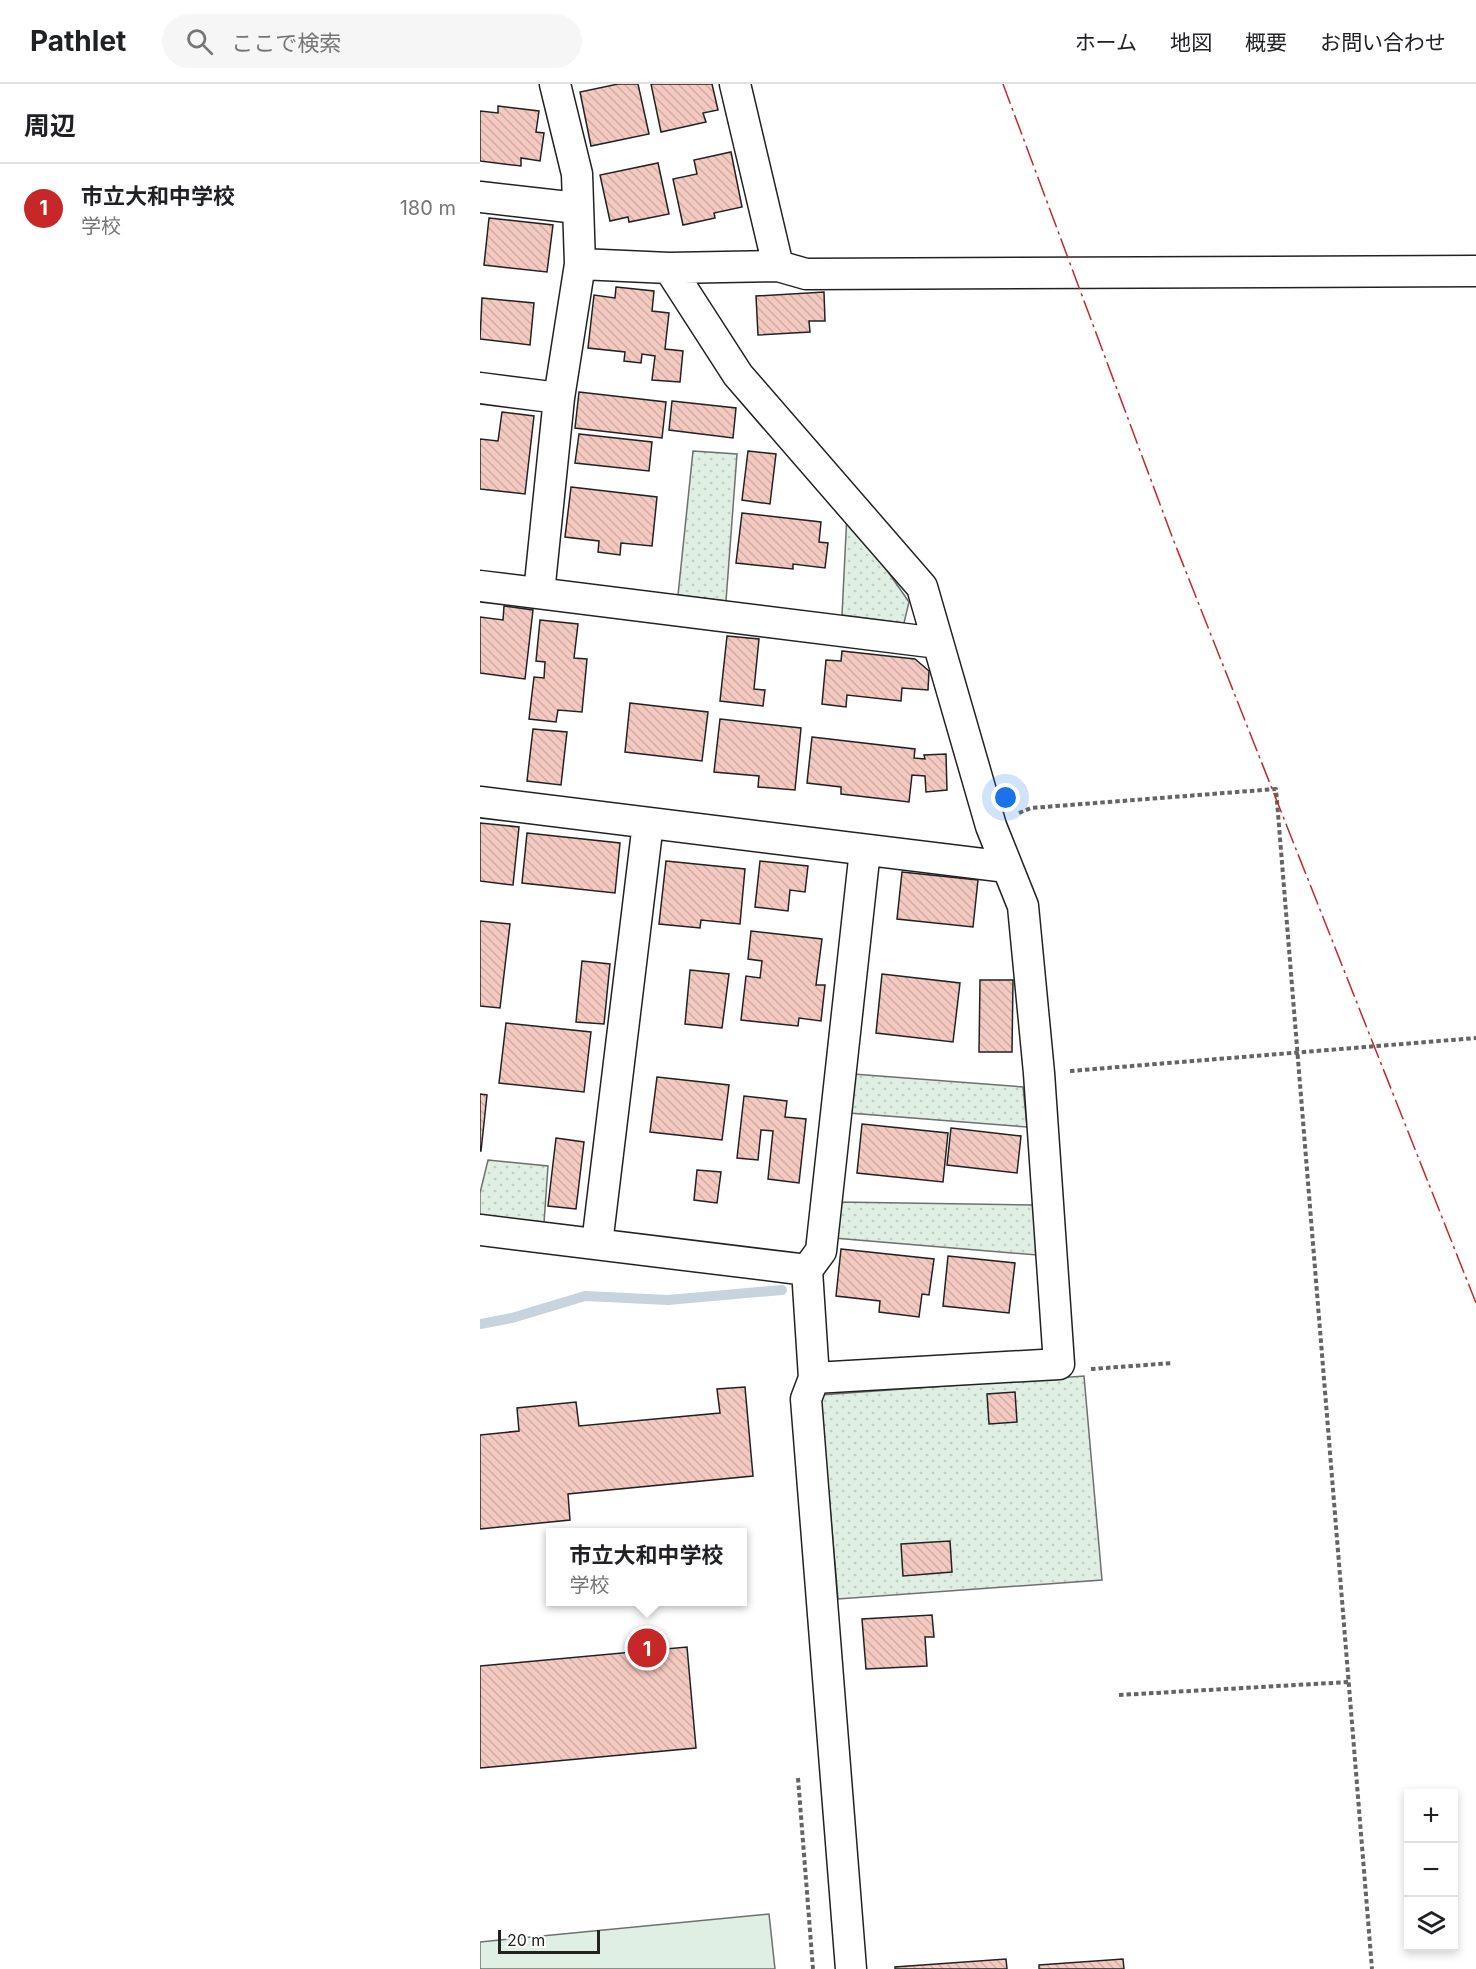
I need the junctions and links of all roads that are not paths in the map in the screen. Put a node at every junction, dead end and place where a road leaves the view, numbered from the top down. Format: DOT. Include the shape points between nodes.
graph roads {
  1 [pos="555,84"];
  2 [pos="735,84"];
  3 [pos="480,197"];
  4 [pos="577,208"];
  5 [pos="580,264"];
  6 [pos="778,266"];
  7 [pos="669,268"];
  8 [pos="1476,272"];
  9 [pos="480,388"];
  10 [pos="559,398"];
  11 [pos="480,586"];
  12 [pos="539,593"];
  13 [pos="938,643"];
  14 [pos="480,802"];
  15 [pos="648,823"];
  16 [pos="865,850"];
  17 [pos="1007,867"];
  18 [pos="480,1230"];
  19 [pos="597,1244"];
  20 [pos="807,1270"];
  21 [pos="814,1378"];
  22 [pos="851,1969"];
  1 -- 4 [label="street" via="577,174"];
  2 -- 6 [label="street"];
  3 -- 4 [label="street"];
  4 -- 5 [label="street"];
  5 -- 7 [label="street"];
  5 -- 10 [label="street"];
  6 -- 7 [label="street"];
  6 -- 8 [label="street" via="807,274"];
  7 -- 13 [label="street" via="738,375 922,587"];
  9 -- 10 [label="street"];
  10 -- 12 [label="street"];
  11 -- 12 [label="street"];
  12 -- 13 [label="street"];
  13 -- 17 [label="street"];
  14 -- 15 [label="street"];
  15 -- 16 [label="street"];
  15 -- 19 [label="street"];
  16 -- 17 [label="street"];
  16 -- 20 [label="street" via="821,1251"];
  17 -- 21 [label="street" via="1023,906 1059,1364"];
  18 -- 19 [label="street"];
  19 -- 20 [label="street"];
  20 -- 21 [label="street"];
  21 -- 22 [label="street" via="806,1399"];
}
